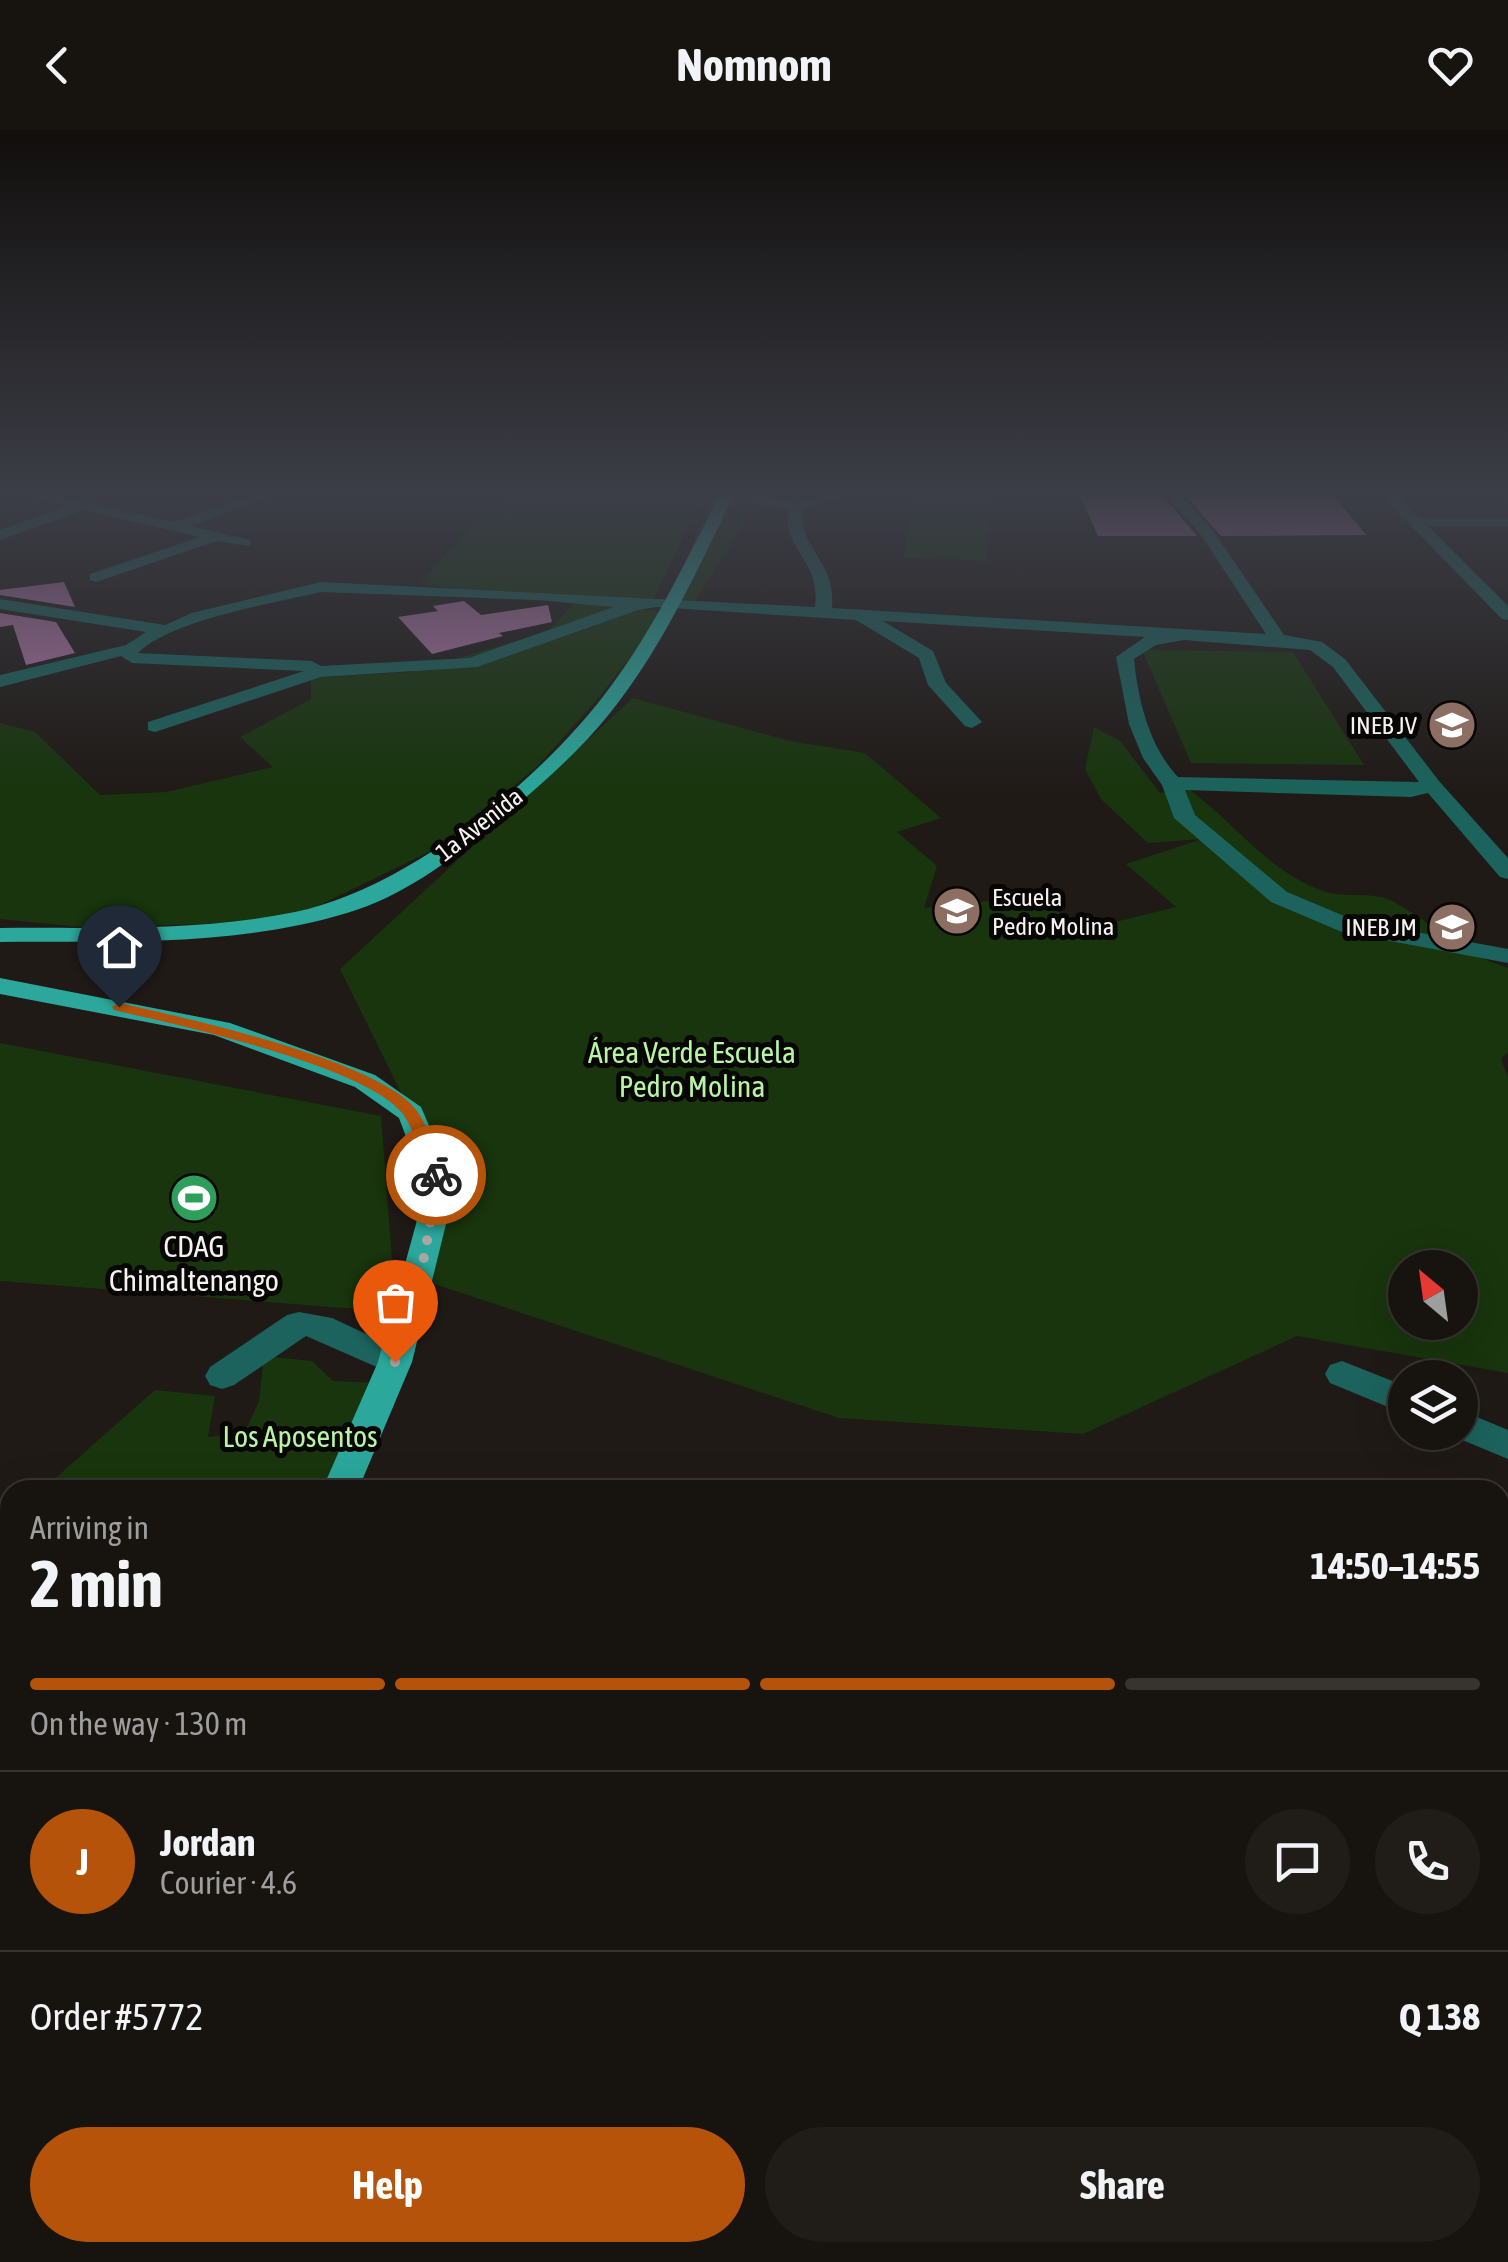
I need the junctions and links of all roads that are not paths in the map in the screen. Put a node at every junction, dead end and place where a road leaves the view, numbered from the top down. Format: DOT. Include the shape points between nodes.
graph roads {
  1 [pos="283,594"];
  2 [pos="541,594"];
  3 [pos="678,594"];
  4 [pos="823,594"];
  5 [pos="1248,594"];
  6 [pos="1488,594"];
  7 [pos="674,602"];
  8 [pos="0,604"];
  9 [pos="635,605"];
  10 [pos="823,611"];
  11 [pos="1508,614"];
  12 [pos="860,615"];
  13 [pos="166,630"];
  14 [pos="1178,636"];
  15 [pos="1279,641"];
  16 [pos="130,649"];
  17 [pos="350,668"];
  18 [pos="0,681"];
  19 [pos="972,722"];
  20 [pos="154,726"];
  21 [pos="1172,783"];
  22 [pos="1432,785"];
  23 [pos="1508,872"];
  24 [pos="0,931"];
  25 [pos="1508,956"];
  26 [pos="0,986"];
  27 [pos="395,1362"];
  28 [pos="1342,1374"];
  29 [pos="222,1376"];
  30 [pos="1388,1394"];
  31 [pos="1478,1432"];
  32 [pos="1508,1444"];
  33 [pos="344,1480"];
  1 -- 13 [label="street"];
  2 -- 9 [label="street"];
  3 -- 7 [label="main road, 1a Avenida"];
  4 -- 10 [label="street"];
  5 -- 15 [label="street"];
  6 -- 11 [label="street"];
  7 -- 9 [label="street"];
  7 -- 10 [label="street"];
  7 -- 24 [label="main road, 1a Avenida" via="616,693 553,765 447,852 388,888 287,921 200,930"];
  8 -- 13 [label="street"];
  9 -- 17 [label="street" via="471,663"];
  10 -- 12 [label="street"];
  12 -- 14 [label="street"];
  12 -- 19 [label="street" via="927,654 936,685"];
  13 -- 16 [label="street"];
  14 -- 15 [label="street"];
  14 -- 21 [label="street" via="1126,657 1143,736"];
  15 -- 22 [label="street" via="1316,646 1339,663"];
  16 -- 17 [label="street" via="132,658"];
  16 -- 18 [label="street"];
  17 -- 20 [label="street"];
  21 -- 22 [label="street" via="1411,790"];
  21 -- 25 [label="street" via="1185,818 1279,897 1350,927"];
  22 -- 23 [label="street"];
  26 -- 27 [label="main road" via="221,1029 365,1080 411,1113 438,1182"];
  27 -- 29 [label="street" via="310,1322"];
  27 -- 33 [label="main road"];
  28 -- 30 [label="street"];
  31 -- 32 [label="street"];
}
